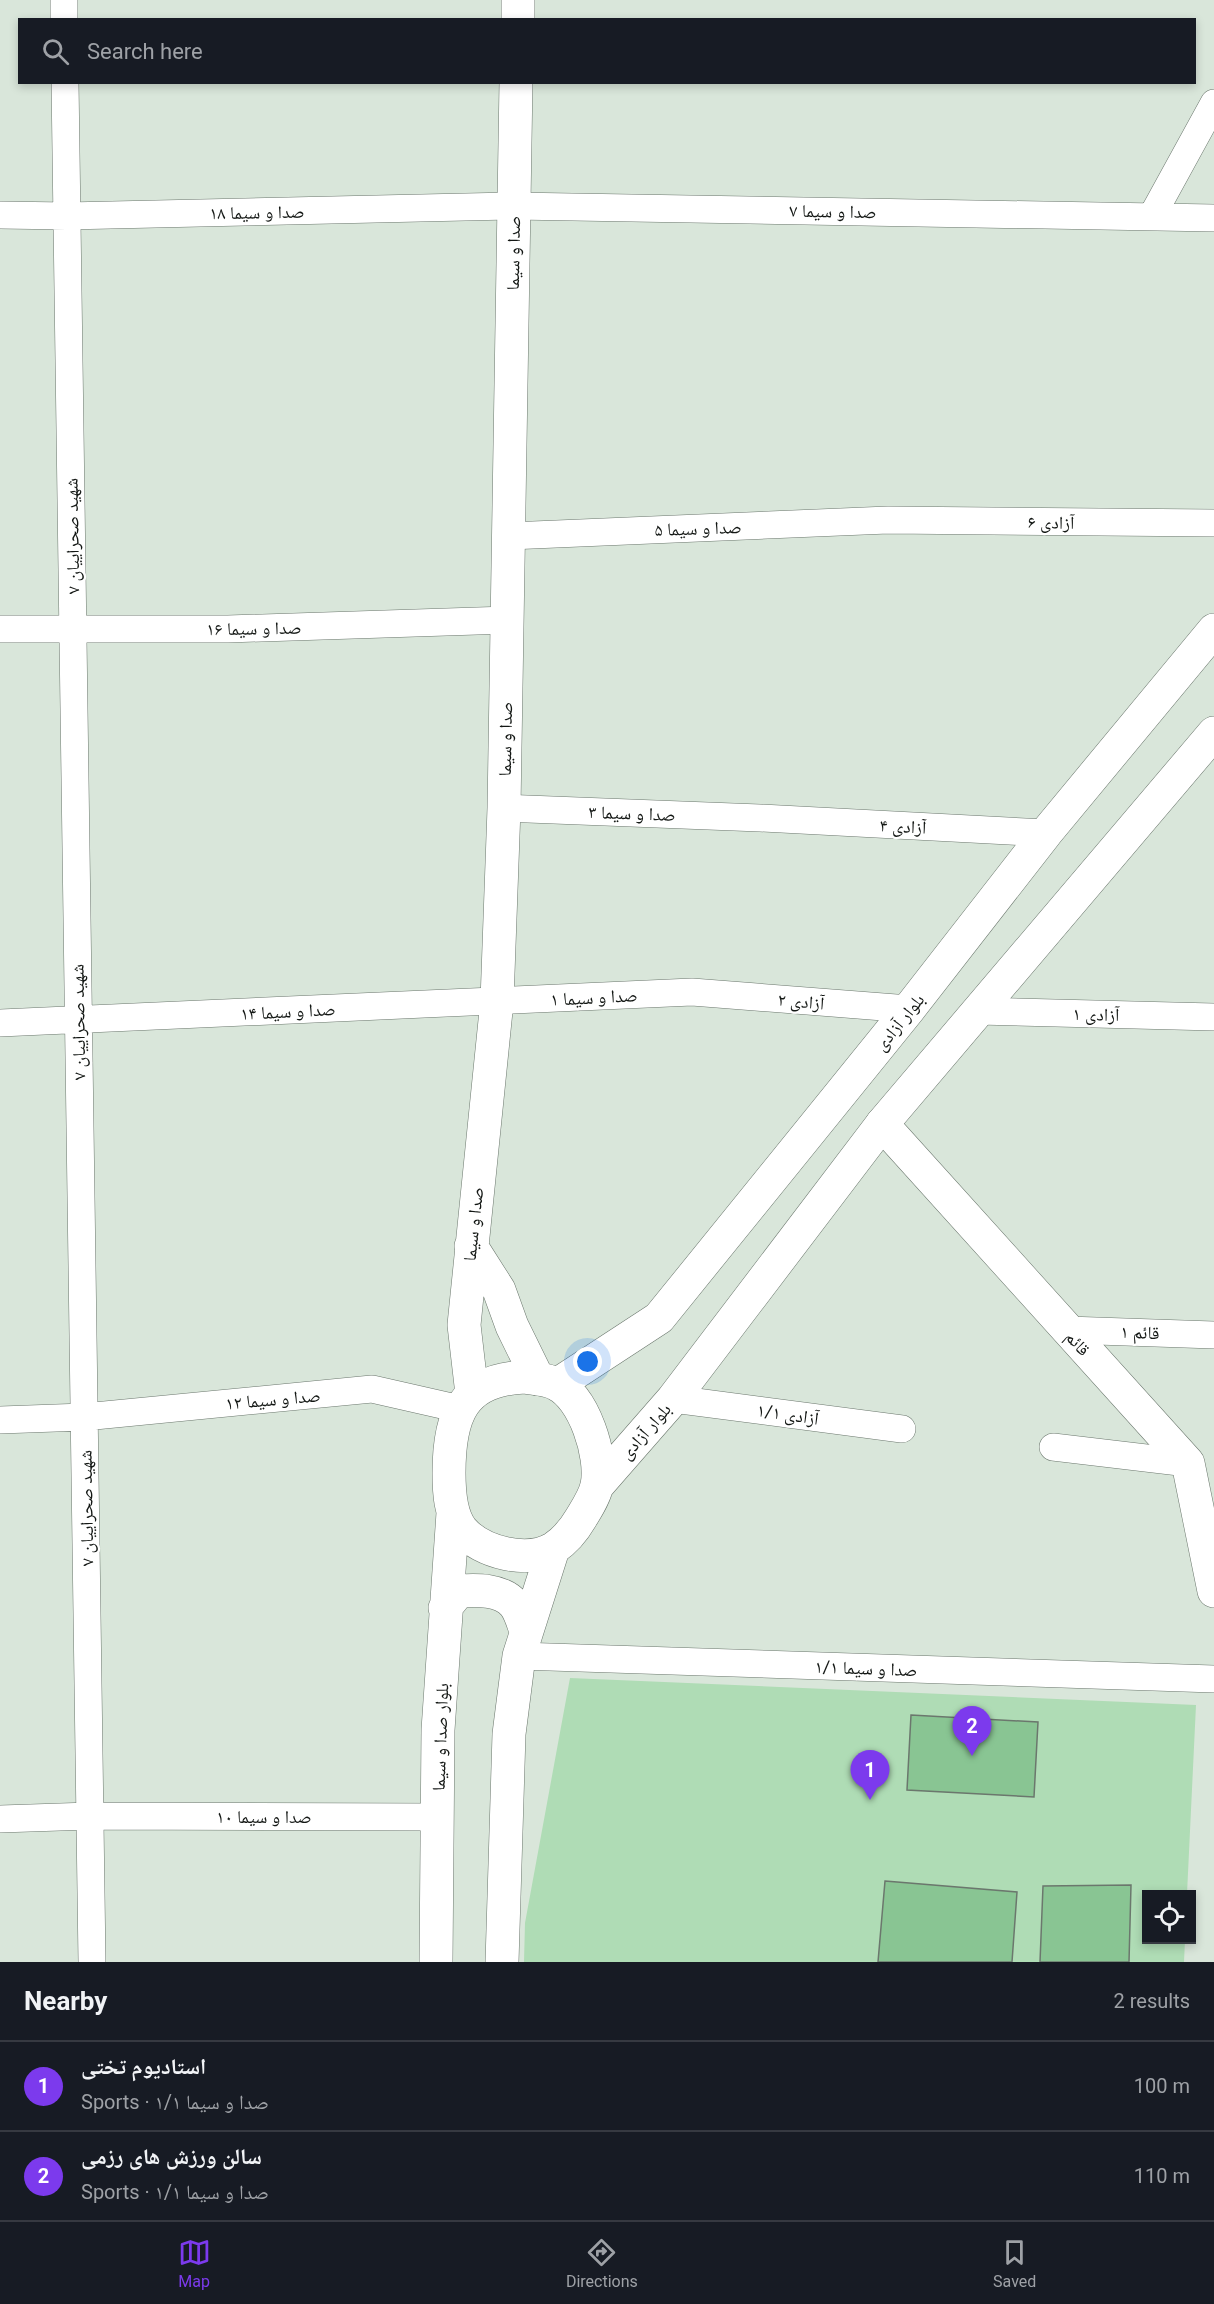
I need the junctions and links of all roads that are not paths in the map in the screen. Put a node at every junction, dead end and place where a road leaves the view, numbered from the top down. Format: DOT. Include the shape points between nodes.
graph roads {
  1 [pos="64,0"];
  2 [pos="518,0"];
  3 [pos="64,18"];
  4 [pos="518,18"];
  5 [pos="65,84"];
  6 [pos="516,84"];
  7 [pos="1214,103"];
  8 [pos="514,206"];
  9 [pos="0,215"];
  10 [pos="67,216"];
  11 [pos="1152,216"];
  12 [pos="1214,218"];
  13 [pos="888,520"];
  14 [pos="1214,524"];
  15 [pos="509,537"];
  16 [pos="508,621"];
  17 [pos="0,629"];
  18 [pos="73,630"];
  19 [pos="1214,630"];
  20 [pos="1214,733"];
  21 [pos="504,808"];
  22 [pos="760,818"];
  23 [pos="1046,833"];
  24 [pos="692,992"];
  25 [pos="497,1001"];
  26 [pos="909,1009"];
  27 [pos="978,1011"];
  28 [pos="1214,1017"];
  29 [pos="78,1021"];
  30 [pos="0,1023"];
  31 [pos="882,1124"];
  32 [pos="471,1246"];
  33 [pos="1067,1330"];
  34 [pos="1214,1335"];
  35 [pos="548,1382"];
  36 [pos="673,1399"];
  37 [pos="466,1401"];
  38 [pos="84,1417"];
  39 [pos="0,1420"];
  40 [pos="902,1429"];
  41 [pos="1053,1447"];
  42 [pos="1201,1471"];
  43 [pos="597,1486"];
  44 [pos="453,1513"];
  45 [pos="552,1549"];
  46 [pos="1214,1591"];
  47 [pos="445,1608"];
  48 [pos="523,1644"];
  49 [pos="1214,1679"];
  50 [pos="90,1816"];
  51 [pos="438,1817"];
  52 [pos="0,1819"];
  53 [pos="92,1962"];
  54 [pos="436,1962"];
  55 [pos="502,1962"];
  1 -- 3 [label="street"];
  2 -- 4 [label="main road"];
  5 -- 10 [label="street, شهید صحراییان ۷"];
  6 -- 8 [label="main road, صدا و سیما"];
  7 -- 11 [label="street"];
  8 -- 10 [label="street, صدا و سیما ۱۸"];
  8 -- 11 [label="street, صدا و سیما ۷"];
  8 -- 15 [label="main road, صدا و سیما"];
  9 -- 10 [label="street, صدا و سیما ۱۸"];
  10 -- 18 [label="street, شهید صحراییان ۷"];
  11 -- 12 [label="street, صدا و سیما ۷"];
  13 -- 14 [label="street, آزادی ۶"];
  13 -- 15 [label="street, صدا و سیما ۵"];
  15 -- 16 [label="main road, صدا و سیما"];
  16 -- 18 [label="street, صدا و سیما ۱۶"];
  16 -- 21 [label="main road, صدا و سیما"];
  17 -- 18 [label="street, صدا و سیما ۱۶"];
  18 -- 29 [label="street, شهید صحراییان ۷"];
  19 -- 23 [label="main road, بلوار آزادی"];
  20 -- 27 [label="main road, بلوار آزادی"];
  21 -- 22 [label="street, صدا و سیما ۳"];
  21 -- 25 [label="main road, صدا و سیما"];
  22 -- 23 [label="street, آزادی ۴"];
  23 -- 26 [label="main road, بلوار آزادی"];
  24 -- 25 [label="street, صدا و سیما ۱"];
  24 -- 26 [label="street, آزادی ۲"];
  25 -- 29 [label="street, صدا و سیما ۱۴"];
  25 -- 32 [label="main road, صدا و سیما"];
  26 -- 35 [label="main road, بلوار آزادی" via="659,1318"];
  27 -- 28 [label="street, آزادی ۱"];
  27 -- 31 [label="main road, بلوار آزادی"];
  29 -- 30 [label="street, صدا و سیما ۱۴"];
  29 -- 38 [label="street, شهید صحراییان ۷"];
  31 -- 33 [label="main road, قائم"];
  31 -- 36 [label="main road, بلوار آزادی"];
  32 -- 35 [label="main road" via="499,1290 512,1326"];
  32 -- 37 [label="main road, صدا و سیما" via="464,1324"];
  33 -- 34 [label="street, قائم ۱"];
  33 -- 42 [label="main road, قائم"];
  35 -- 37 [label="main road" via="507,1378 491,1382"];
  35 -- 43 [label="main road" via="581,1410 599,1462"];
  36 -- 40 [label="street, آزادی ۱/۱"];
  36 -- 43 [label="main road, بلوار آزادی"];
  37 -- 38 [label="street, صدا و سیما ۱۲" via="372,1389"];
  37 -- 44 [label="main road" via="452,1430 449,1487"];
  38 -- 39 [label="street, صدا و سیما ۱۲"];
  38 -- 50 [label="street, شهید صحراییان ۷"];
  41 -- 42 [label="street"];
  42 -- 46 [label="main road"];
  43 -- 45 [label="main road" via="572,1533"];
  44 -- 45 [label="main road" via="462,1530 506,1556"];
  44 -- 47 [label="main road, بلوار صدا و سیما"];
  45 -- 48 [label="main road"];
  47 -- 48 [label="main road" via="459,1591 499,1594 514,1604"];
  47 -- 51 [label="main road, بلوار صدا و سیما"];
  48 -- 49 [label="street, صدا و سیما ۱/۱"];
  48 -- 55 [label="main road" via="509,1734"];
  50 -- 51 [label="street, صدا و سیما ۱۰"];
  50 -- 52 [label="street, صدا و سیما ۱۰"];
  50 -- 53 [label="street, شهید صحراییان ۷"];
  51 -- 54 [label="main road, بلوار صدا و سیما"];
}
